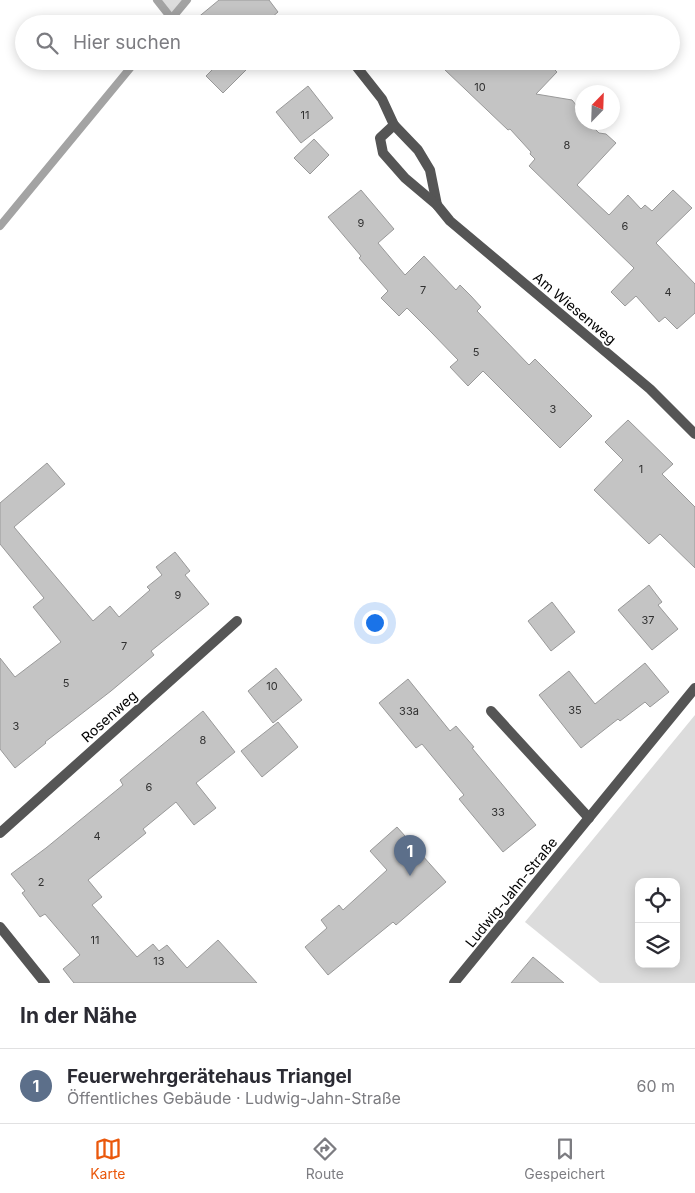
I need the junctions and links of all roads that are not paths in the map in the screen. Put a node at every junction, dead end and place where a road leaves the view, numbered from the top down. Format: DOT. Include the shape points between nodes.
graph roads {
  1 [pos="359,70"];
  2 [pos="394,125"];
  3 [pos="437,205"];
  4 [pos="695,434"];
  5 [pos="237,621"];
  6 [pos="695,688"];
  7 [pos="491,711"];
  8 [pos="589,818"];
  9 [pos="0,832"];
  10 [pos="0,926"];
  11 [pos="45,983"];
  12 [pos="454,983"];
  1 -- 2 [label="street, Am Wiesenweg" via="382,99"];
  2 -- 3 [label="street, Am Wiesenweg" via="418,150 430,170"];
  2 -- 3 [label="street, Am Wiesenweg" via="380,138 383,153 404,178"];
  3 -- 4 [label="street, Am Wiesenweg" via="450,221 650,389"];
  5 -- 9 [label="street, Rosenweg"];
  6 -- 8 [label="street, Ludwig-Jahn-Straße"];
  7 -- 8 [label="street"];
  8 -- 12 [label="street, Ludwig-Jahn-Straße"];
  10 -- 11 [label="street"];
}
